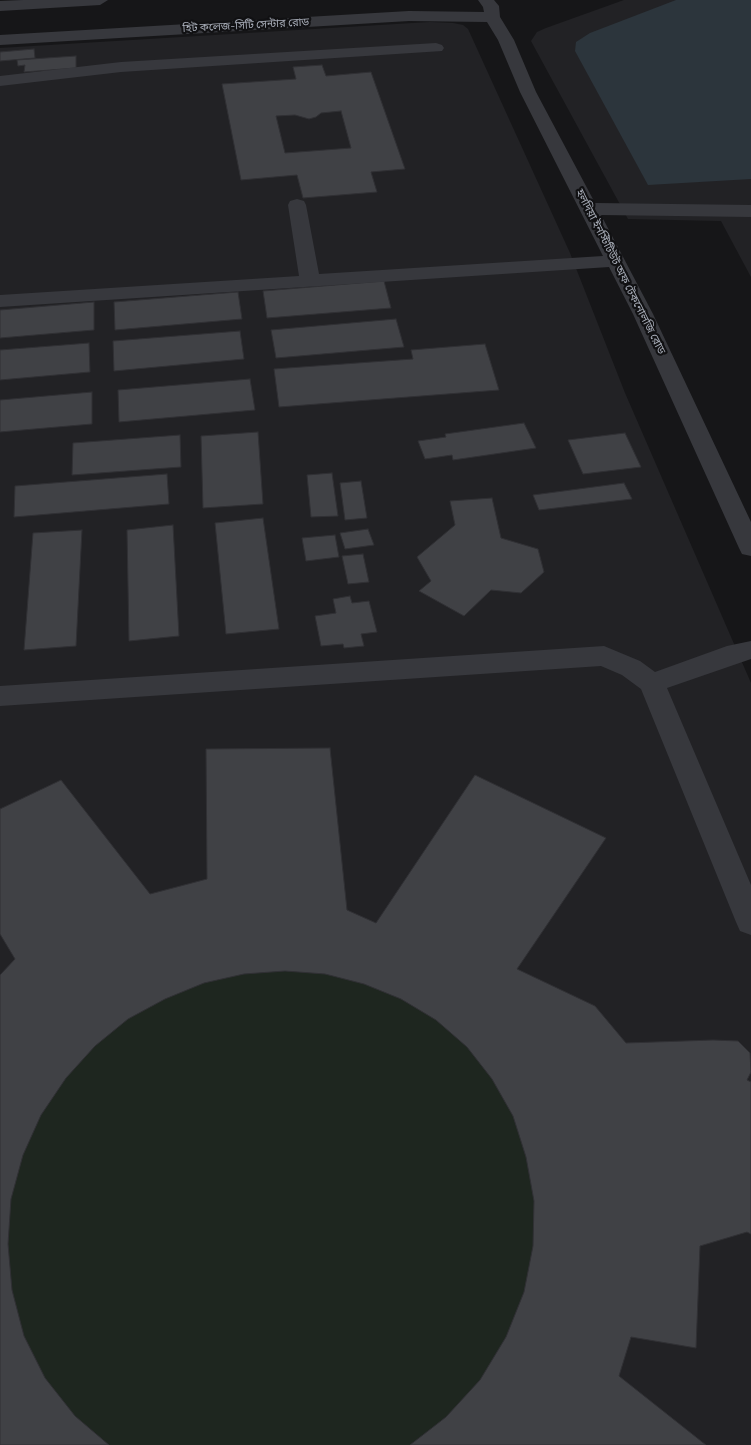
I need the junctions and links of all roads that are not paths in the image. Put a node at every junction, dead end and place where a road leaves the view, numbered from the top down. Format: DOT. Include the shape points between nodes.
graph roads {
  1 [pos="100,0"];
  2 [pos="0,6"];
  3 [pos="489,8"];
  4 [pos="119,33"];
  5 [pos="0,40"];
  6 [pos="436,48"];
  7 [pos="121,67"];
  8 [pos="0,81"];
  9 [pos="297,206"];
  10 [pos="588,210"];
  11 [pos="751,211"];
  12 [pos="615,261"];
  13 [pos="310,282"];
  14 [pos="0,301"];
  15 [pos="751,548"];
  16 [pos="751,650"];
  17 [pos="652,684"];
  18 [pos="0,696"];
  19 [pos="751,922"];
  1 -- 2 [label="street"];
  3 -- 4 [label="street, হিট কলেজ-সিটি সেন্টার রোড" via="409,16"];
  3 -- 10 [label="street, হলদিয়া ইনস্টিটিউট অফ টেকনোলজি রোড"];
  4 -- 5 [label="street, হিট কলেজ-সিটি সেন্টার রোড"];
  4 -- 7 [label="street"];
  6 -- 7 [label="street"];
  7 -- 8 [label="street"];
  9 -- 13 [label="street"];
  10 -- 11 [label="street"];
  10 -- 12 [label="street, হলদিয়া ইনস্টিটিউট অফ টেকনোলজি রোড"];
  12 -- 13 [label="street"];
  12 -- 15 [label="street, হলদিয়া ইনস্টিটিউট অফ টেকনোলজি রোড"];
  13 -- 14 [label="street"];
  16 -- 17 [label="street"];
  17 -- 18 [label="street" via="631,668 604,656"];
  17 -- 19 [label="street"];
}
